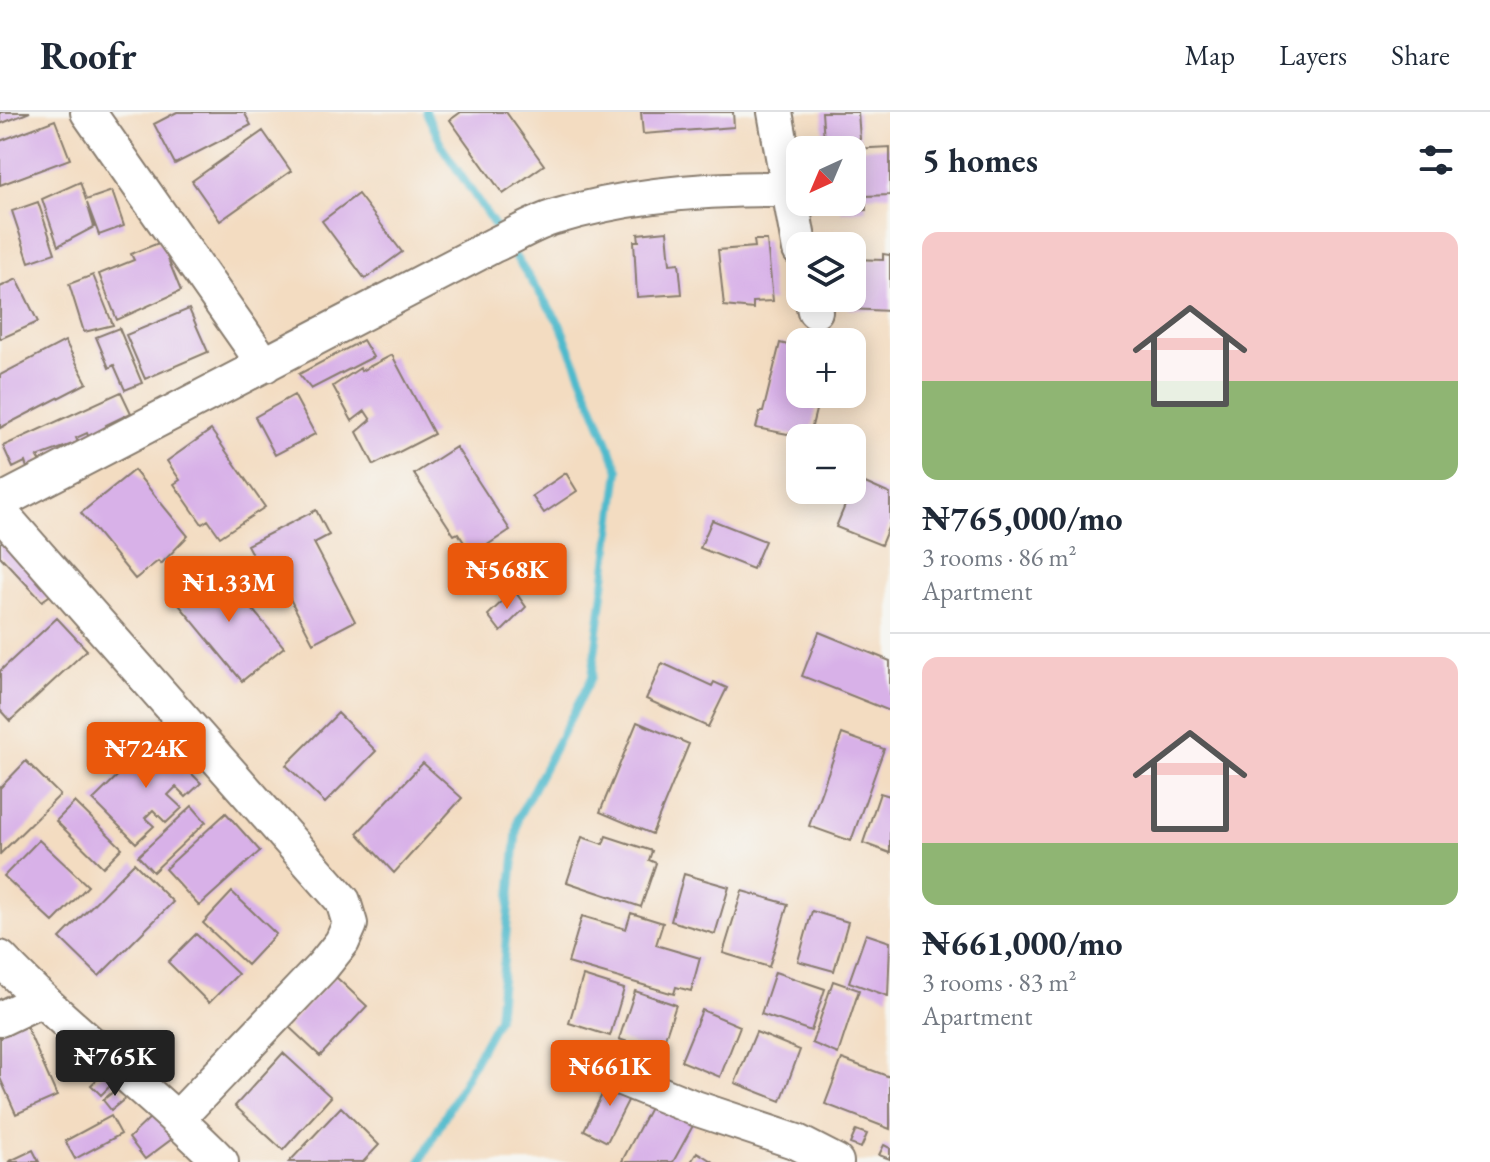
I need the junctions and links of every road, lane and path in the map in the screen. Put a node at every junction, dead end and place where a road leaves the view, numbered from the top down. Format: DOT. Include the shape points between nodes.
graph roads {
  1 [pos="88,112"];
  2 [pos="775,112"];
  3 [pos="786,183"];
  4 [pos="786,189"];
  5 [pos="265,365"];
  6 [pos="0,502"];
  7 [pos="0,512"];
  8 [pos="0,958"];
  9 [pos="40,1000"];
  10 [pos="0,1019"];
  11 [pos="599,1069"];
  12 [pos="177,1119"];
  13 [pos="221,1162"];
  14 [pos="836,1162"];
  1 -- 5 [label="street"];
  2 -- 3 [label="street"];
  4 -- 5 [label="street" via="731,188 660,196 555,217"];
  5 -- 6 [label="street"];
  7 -- 12 [label="street" via="343,901 350,924 322,967"];
  8 -- 9 [label="street"];
  9 -- 10 [label="street"];
  9 -- 12 [label="street"];
  11 -- 14 [label="street" via="797,1142"];
  12 -- 13 [label="street"];
}
